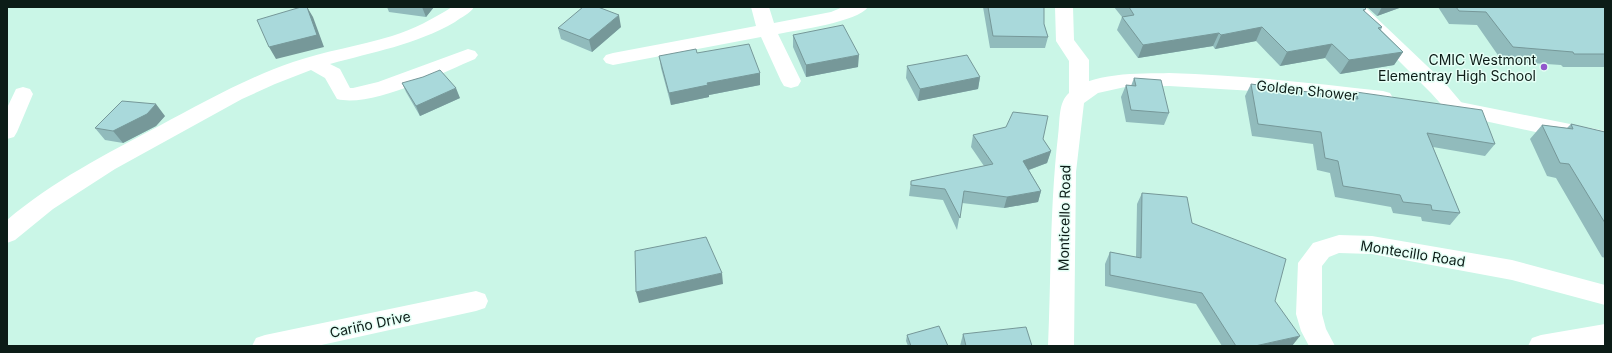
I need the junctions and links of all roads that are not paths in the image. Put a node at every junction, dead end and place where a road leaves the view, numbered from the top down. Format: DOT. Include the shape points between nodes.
graph roads {
  1 [pos="465,7"];
  2 [pos="760,7"];
  3 [pos="859,7"];
  4 [pos="1064,7"];
  5 [pos="1354,7"];
  6 [pos="767,30"];
  7 [pos="468,55"];
  8 [pos="612,59"];
  9 [pos="312,62"];
  10 [pos="791,81"];
  11 [pos="1079,93"];
  12 [pos="23,94"];
  13 [pos="1402,101"];
  14 [pos="1425,104"];
  15 [pos="1456,108"];
  16 [pos="7,132"];
  17 [pos="1605,139"];
  18 [pos="7,234"];
  19 [pos="1605,295"];
  20 [pos="476,301"];
  21 [pos="1605,335"];
  22 [pos="265,346"];
  23 [pos="1060,346"];
  24 [pos="1322,346"];
  25 [pos="1541,346"];
  1 -- 9 [label="street" via="424,31 400,40"];
  2 -- 6 [label="street"];
  3 -- 6 [label="street" via="836,17"];
  4 -- 11 [label="street, Monticello Road" via="1065,41 1079,60"];
  5 -- 15 [label="street"];
  6 -- 8 [label="street"];
  6 -- 10 [label="street"];
  7 -- 9 [label="street" via="354,96 344,94 333,74"];
  9 -- 18 [label="street" via="232,96 103,166 59,192"];
  11 -- 13 [label="street, Golden Shower" via="1093,85 1115,81 1194,80"];
  11 -- 23 [label="street, Monticello Road" via="1073,107 1065,160"];
  12 -- 16 [label="street"];
  14 -- 15 [label="street"];
  15 -- 17 [label="street"];
  19 -- 24 [label="street, Montecillo Road" via="1512,270 1372,246 1339,244 1320,250 1310,263 1309,314"];
  20 -- 22 [label="street, Cariño Drive"];
  21 -- 25 [label="street"];
}
